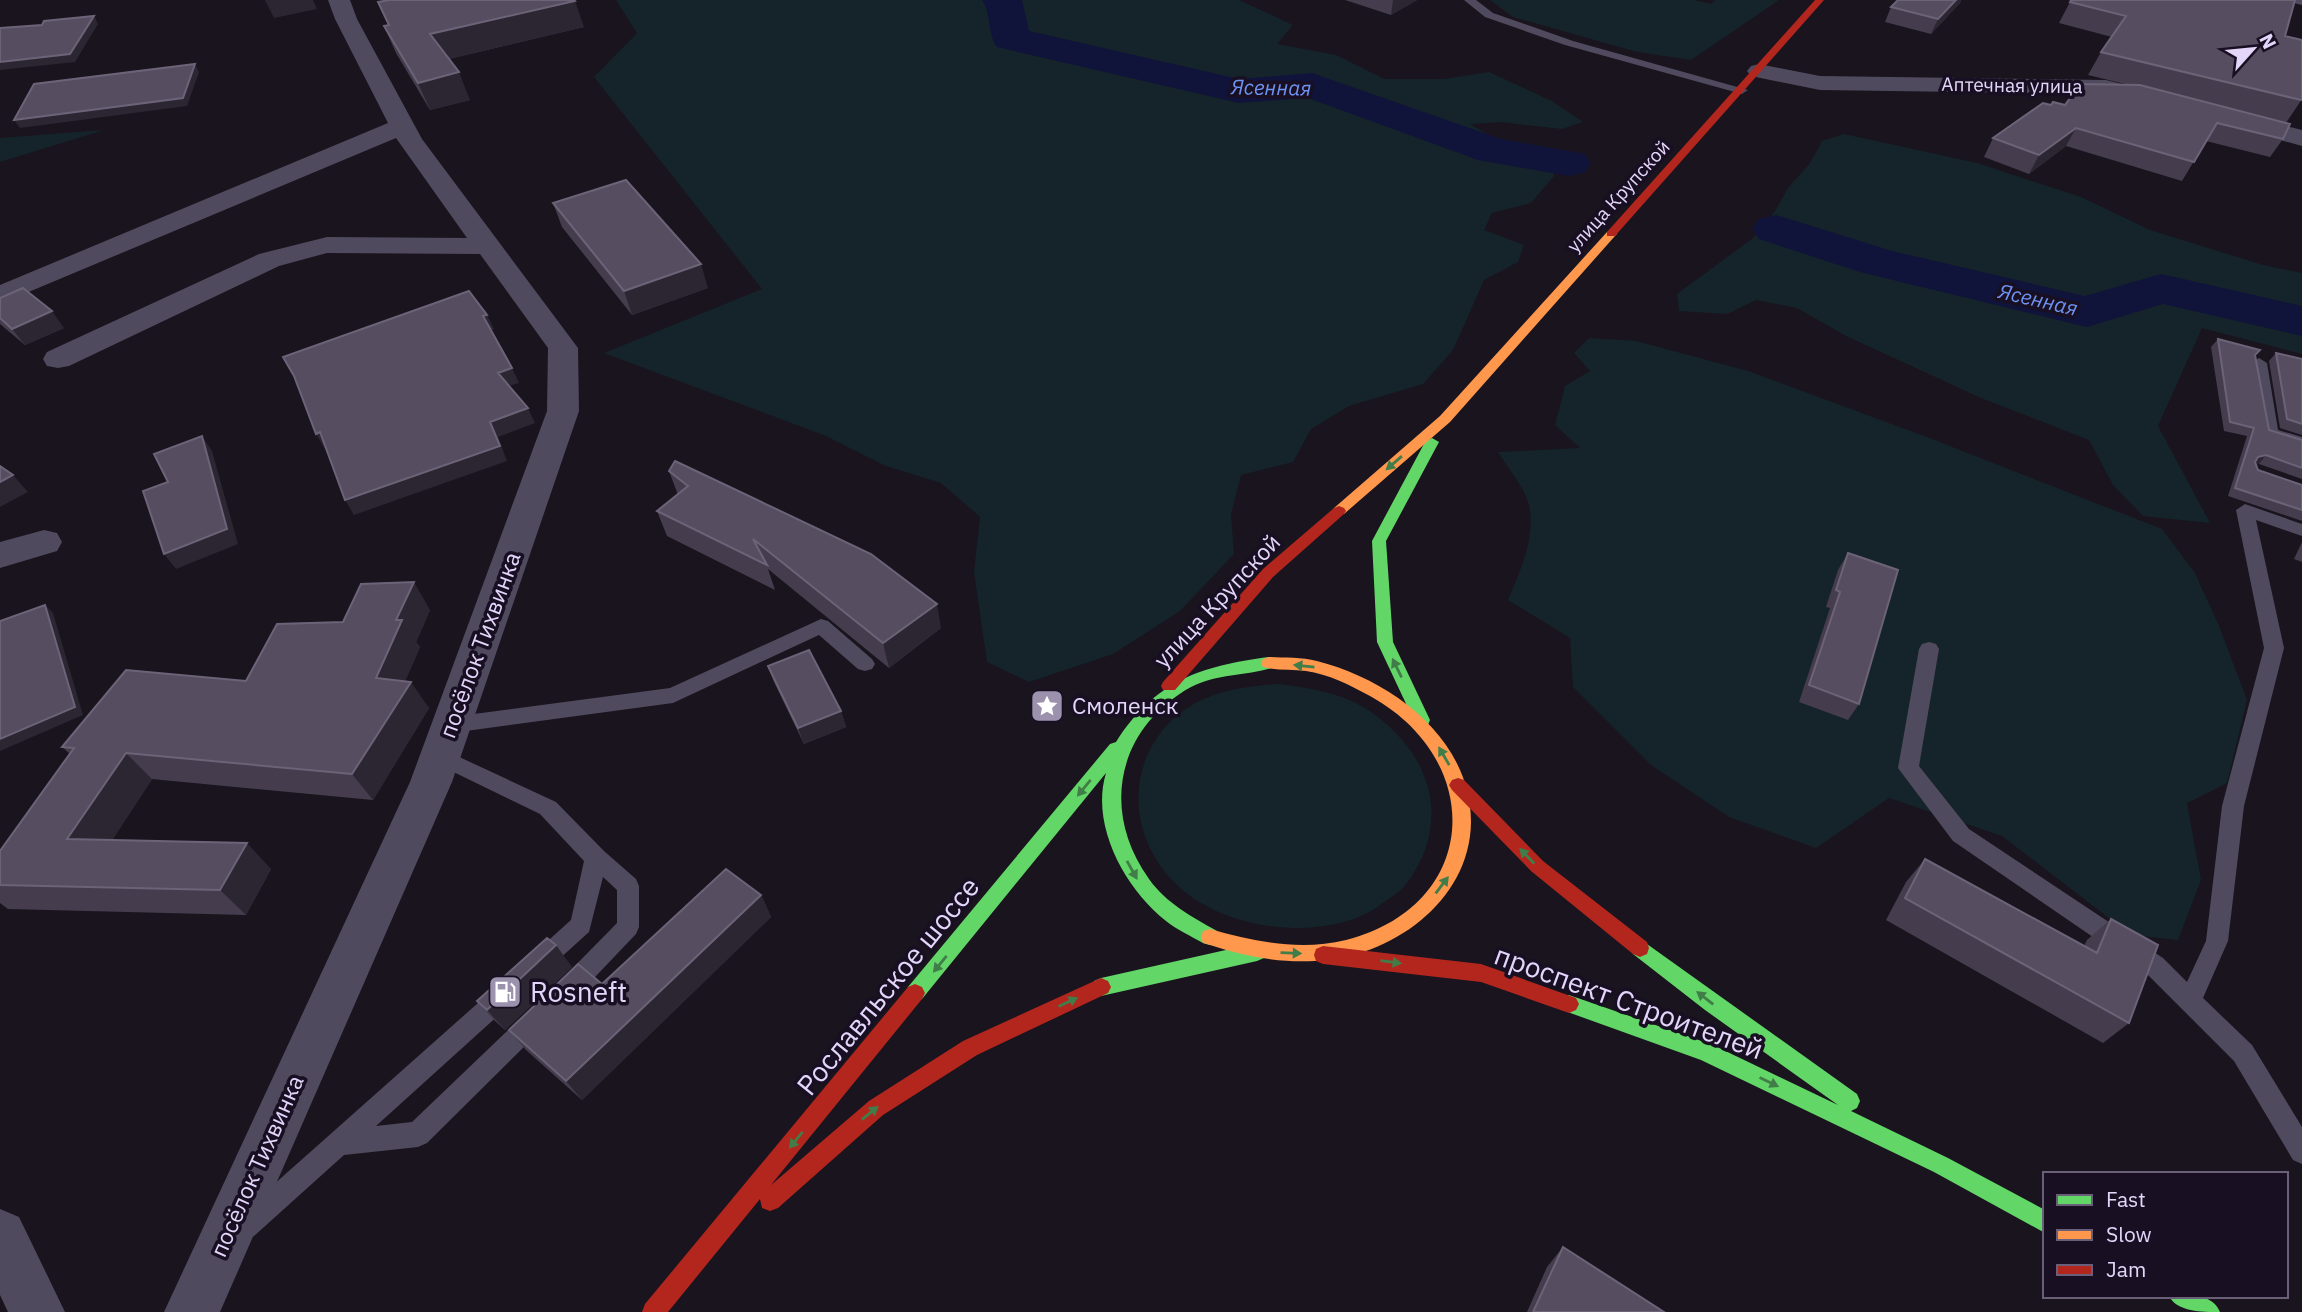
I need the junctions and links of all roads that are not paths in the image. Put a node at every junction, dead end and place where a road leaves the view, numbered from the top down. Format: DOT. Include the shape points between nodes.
graph roads {
  1 [pos="339,0"];
  2 [pos="1469,0"];
  3 [pos="1820,0"];
  4 [pos="2294,0"];
  5 [pos="2302,2"];
  6 [pos="1759,71"];
  7 [pos="1742,90"];
  8 [pos="2158,100"];
  9 [pos="2211,114"];
  10 [pos="402,126"];
  11 [pos="2302,138"];
  12 [pos="488,246"];
  13 [pos="0,295"];
  14 [pos="58,359"];
  15 [pos="2259,363"];
  16 [pos="1445,419"];
  17 [pos="2302,443"];
  18 [pos="2302,530"];
  19 [pos="44,542"];
  20 [pos="0,555"];
  21 [pos="1929,649"];
  22 [pos="865,664"];
  23 [pos="1152,706"];
  24 [pos="1427,729"];
  25 [pos="1128,736"];
  26 [pos="446,740"];
  27 [pos="1458,785"];
  28 [pos="596,858"];
  29 [pos="1258,952"];
  30 [pos="1323,954"];
  31 [pos="2190,1001"];
  32 [pos="339,1143"];
  33 [pos="2302,1152"];
  34 [pos="1941,1165"];
  35 [pos="2043,1221"];
  36 [pos="3,1250"];
  37 [pos="220,1250"];
  38 [pos="689,1270"];
  39 [pos="2184,1298"];
  40 [pos="37,1312"];
  41 [pos="192,1312"];
  42 [pos="653,1312"];
  43 [pos="2209,1312"];
  1 -- 10 [label="street, посёлок Тихвинка"];
  2 -- 7 [label="lane" via="1489,15 1569,43"];
  3 -- 6 [label="main road, улица Крупской"];
  4 -- 5 [label="lane"];
  6 -- 7 [label="main road, улица Крупской"];
  6 -- 8 [label="street, Аптечная улица" via="1820,83 2106,87"];
  7 -- 16 [label="main road, улица Крупской"];
  9 -- 11 [label="street"];
  10 -- 12 [label="street, посёлок Тихвинка"];
  10 -- 13 [label="street"];
  12 -- 14 [label="street" via="327,245 269,260"];
  12 -- 26 [label="street, посёлок Тихвинка" via="563,348 563,411"];
  15 -- 17 [label="lane" via="2270,433"];
  16 -- 23 [label="main road, улица Крупской, one-way" via="1268,573"];
  24 -- 16 [label="main road, улица Крупской, one-way" via="1385,642 1378,541"];
  18 -- 31 [label="lane" via="2245,510 2274,649 2233,806 2217,941"];
  19 -- 20 [label="street"];
  21 -- 31 [label="lane" via="1908,768 1961,835 2155,966"];
  22 -- 26 [label="lane" via="821,626 673,695"];
  24 -- 23 [label="main road, one-way" via="1395,700 1356,679 1313,666 1269,663 1226,668 1186,683"];
  23 -- 25 [label="main road"];
  27 -- 24 [label="main road, one-way" via="1446,756"];
  25 -- 29 [label="main road, one-way" via="1113,769 1109,806 1118,844 1138,881 1170,913 1210,937"];
  25 -- 38 [label="main road, Рославльское шоссе, one-way"];
  26 -- 28 [label="lane" via="548,808"];
  26 -- 37 [label="street, посёлок Тихвинка"];
  30 -- 27 [label="main road, one-way" via="1378,940 1422,911 1451,873 1463,830"];
  34 -- 27 [label="main road, проспект Строителей, one-way" via="1701,996 1537,866"];
  28 -- 32 [label="lane" via="581,925"];
  28 -- 32 [label="lane" via="628,886 628,927 418,1134"];
  29 -- 30 [label="main road, one-way"];
  38 -- 29 [label="main road, Рославльское шоссе, one-way" via="876,1108 971,1048 1100,987"];
  30 -- 34 [label="main road, проспект Строителей, one-way" via="1481,973 1706,1052"];
  31 -- 33 [label="lane" via="2243,1053"];
  32 -- 37 [label="lane"];
  34 -- 35 [label="main road, проспект Строителей"];
  36 -- 40 [label="street"];
  37 -- 41 [label="street, посёлок Тихвинка"];
  38 -- 42 [label="main road, Рославльское шоссе"];
  39 -- 43 [label="main road"];
}
